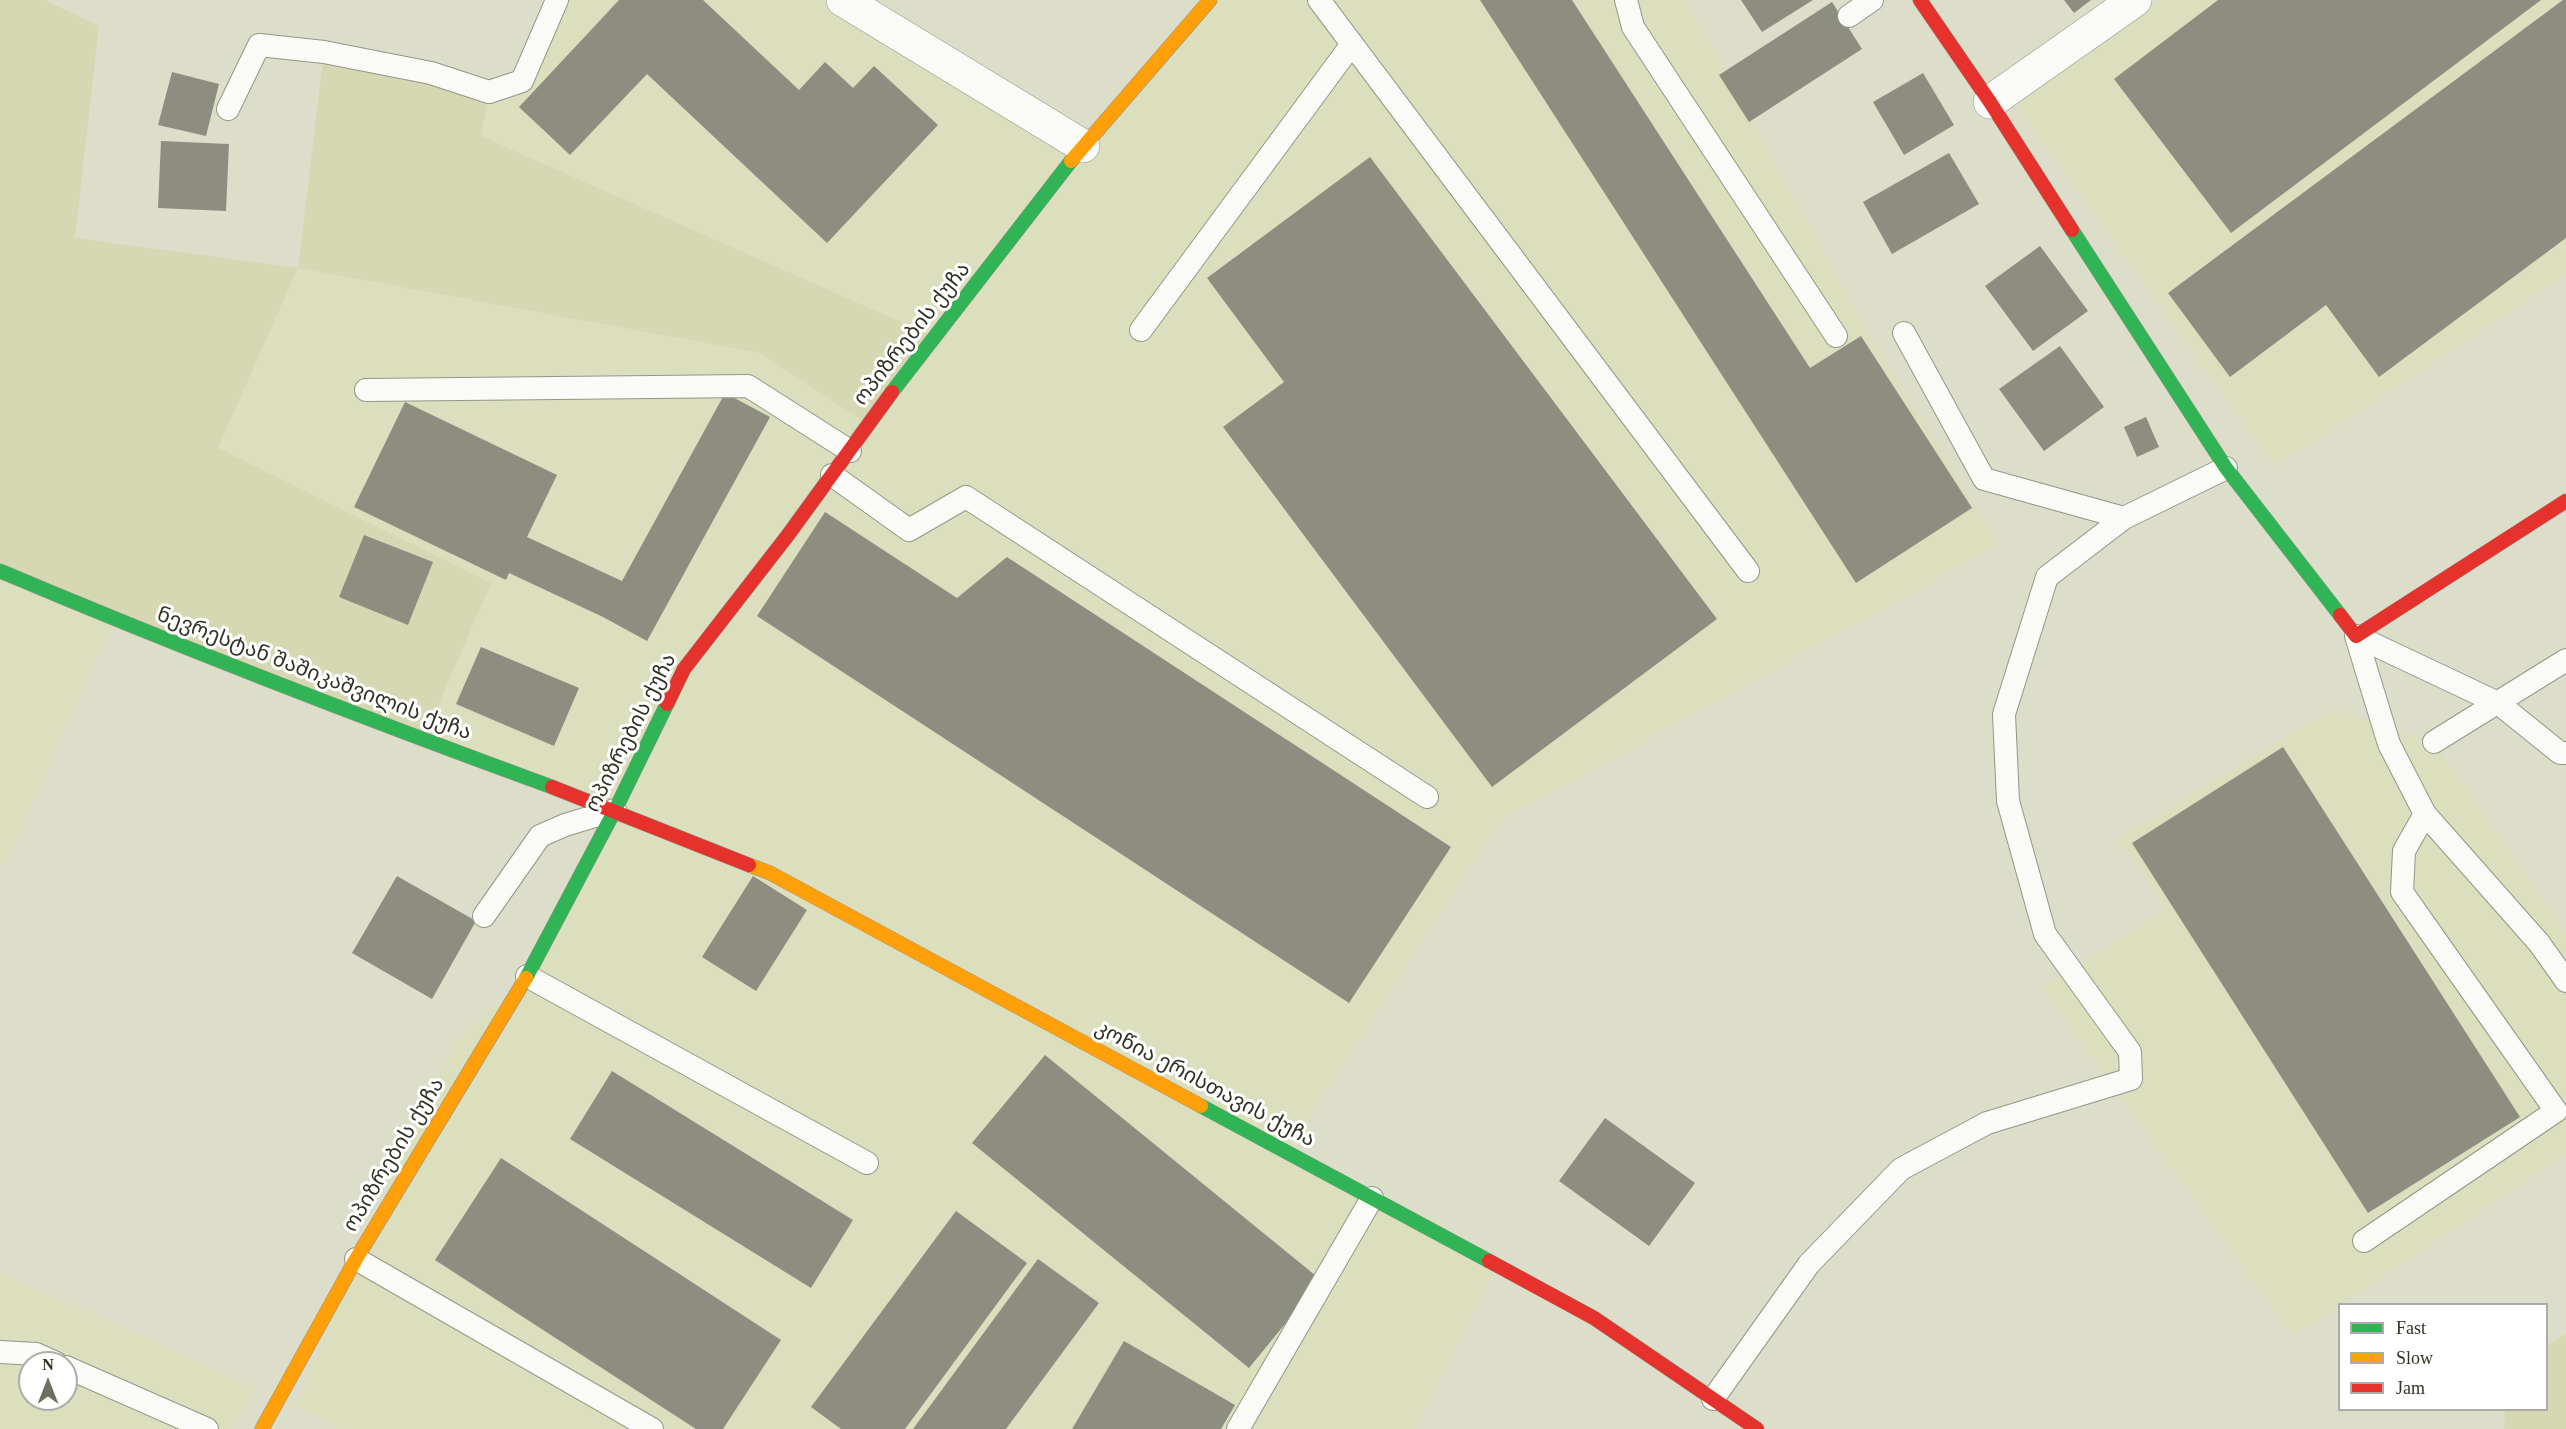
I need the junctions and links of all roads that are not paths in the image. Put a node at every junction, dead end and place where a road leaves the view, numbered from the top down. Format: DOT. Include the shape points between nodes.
graph roads {
  1 [pos="557,0"];
  2 [pos="843,0"];
  3 [pos="1210,0"];
  4 [pos="1319,0"];
  5 [pos="1626,0"];
  6 [pos="1872,0"];
  7 [pos="1920,0"];
  8 [pos="2135,0"];
  9 [pos="1849,15"];
  10 [pos="1352,44"];
  11 [pos="1990,102"];
  12 [pos="228,109"];
  13 [pos="1083,147"];
  14 [pos="1141,330"];
  15 [pos="1904,333"];
  16 [pos="1836,336"];
  17 [pos="366,390"];
  18 [pos="850,450"];
  19 [pos="2226,468"];
  20 [pos="832,475"];
  21 [pos="2566,501"];
  22 [pos="2124,518"];
  23 [pos="0,571"];
  24 [pos="1748,571"];
  25 [pos="2356,636"];
  26 [pos="2566,660"];
  27 [pos="2498,703"];
  28 [pos="2434,742"];
  29 [pos="2566,753"];
  30 [pos="1427,797"];
  31 [pos="615,810"];
  32 [pos="2425,814"];
  33 [pos="484,916"];
  34 [pos="527,976"];
  35 [pos="2566,981"];
  36 [pos="867,1163"];
  37 [pos="1372,1198"];
  38 [pos="2364,1241"];
  39 [pos="356,1259"];
  40 [pos="0,1352"];
  41 [pos="18,1353"];
  42 [pos="78,1372"];
  43 [pos="1713,1399"];
  44 [pos="207,1429"];
  45 [pos="262,1429"];
  46 [pos="652,1429"];
  47 [pos="1238,1429"];
  48 [pos="1757,1429"];
  1 -- 12 [label="lane" via="522,81 489,92 431,73 324,52 259,45"];
  2 -- 13 [label="street"];
  3 -- 13 [label="street, ოპიზრების ქუჩა"];
  4 -- 10 [label="lane"];
  5 -- 16 [label="lane" via="1633,27"];
  6 -- 9 [label="lane"];
  7 -- 11 [label="street"];
  8 -- 11 [label="street"];
  10 -- 14 [label="lane"];
  10 -- 24 [label="lane"];
  11 -- 19 [label="street"];
  13 -- 18 [label="street, ოპიზრების ქუჩა"];
  15 -- 22 [label="lane" via="1984,479"];
  17 -- 18 [label="lane" via="748,386"];
  18 -- 20 [label="street, ოპიზრების ქუჩა"];
  19 -- 22 [label="lane"];
  19 -- 25 [label="street"];
  20 -- 30 [label="lane" via="909,530 966,497"];
  20 -- 31 [label="street, ოპიზრების ქუჩა" via="684,669"];
  21 -- 25 [label="street"];
  22 -- 43 [label="lane" via="2047,577 2004,714 2008,801 2045,934 2130,1052 2131,1079 1987,1123 1901,1169 1809,1264"];
  23 -- 31 [label="street, ნევრესტან შაშიკაშვილის ქუჩა" via="423,740"];
  25 -- 27 [label="lane"];
  25 -- 32 [label="lane" via="2389,744"];
  26 -- 27 [label="lane"];
  27 -- 28 [label="lane"];
  27 -- 29 [label="lane" via="2560,753"];
  31 -- 33 [label="lane" via="540,836"];
  31 -- 34 [label="street, ოპიზრების ქუჩა"];
  31 -- 37 [label="street, კოწია ერისთავის ქუჩა" via="770,873"];
  32 -- 35 [label="lane" via="2539,943"];
  32 -- 38 [label="lane" via="2404,851 2402,892 2556,1111"];
  34 -- 36 [label="lane"];
  34 -- 39 [label="street, ოპიზრების ქუჩა"];
  37 -- 43 [label="street, კოწია ერისთავის ქუჩა" via="1594,1318"];
  37 -- 47 [label="lane"];
  39 -- 45 [label="street, ოპიზრების ქუჩა"];
  39 -- 46 [label="lane"];
  40 -- 41 [label="lane"];
  42 -- 44 [label="lane"];
  43 -- 48 [label="street, კოწია ერისთავის ქუჩა"];
}
